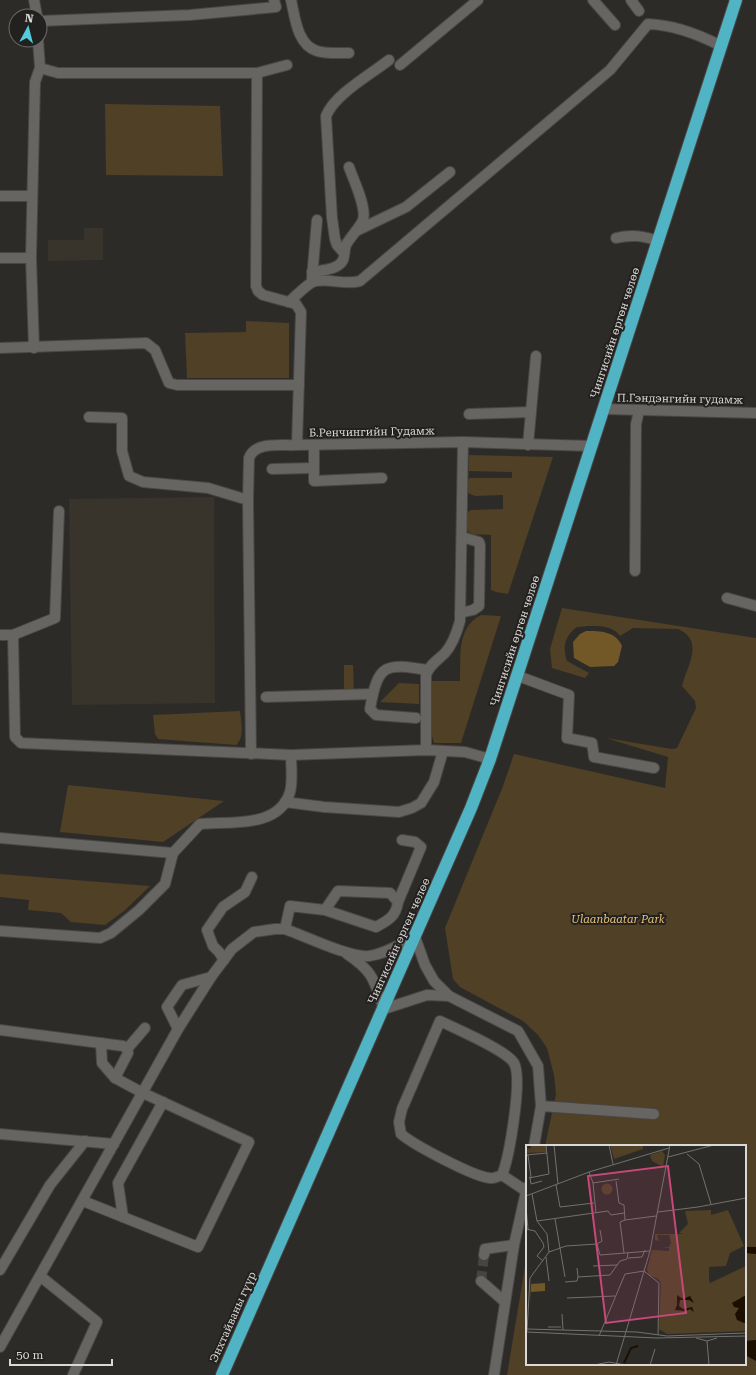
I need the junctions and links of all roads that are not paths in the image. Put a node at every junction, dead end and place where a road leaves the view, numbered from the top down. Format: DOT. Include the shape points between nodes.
graph roads {
  1 [pos="274,0"];
  2 [pos="291,0"];
  3 [pos="478,0"];
  4 [pos="593,0"];
  5 [pos="631,0"];
  6 [pos="736,0"];
  7 [pos="639,11"];
  8 [pos="48,21"];
  9 [pos="615,25"];
  10 [pos="721,46"];
  11 [pos="39,48"];
  12 [pos="348,54"];
  13 [pos="389,60"];
  14 [pos="287,65"];
  15 [pos="400,65"];
  16 [pos="40,68"];
  17 [pos="257,73"];
  18 [pos="349,167"];
  19 [pos="450,172"];
  20 [pos="0,196"];
  21 [pos="32,196"];
  22 [pos="317,220"];
  23 [pos="356,231"];
  24 [pos="616,238"];
  25 [pos="659,242"];
  26 [pos="344,253"];
  27 [pos="0,258"];
  28 [pos="31,258"];
  29 [pos="312,277"];
  30 [pos="289,302"];
  31 [pos="0,348"];
  32 [pos="34,348"];
  33 [pos="536,356"];
  34 [pos="299,385"];
  35 [pos="604,409"];
  36 [pos="639,411"];
  37 [pos="531,412"];
  38 [pos="756,413"];
  39 [pos="469,414"];
  40 [pos="89,417"];
  41 [pos="463,442"];
  42 [pos="297,445"];
  43 [pos="314,445"];
  44 [pos="528,445"];
  45 [pos="592,446"];
  46 [pos="314,468"];
  47 [pos="272,469"];
  48 [pos="382,478"];
  49 [pos="248,500"];
  50 [pos="59,510"];
  51 [pos="462,537"];
  52 [pos="635,572"];
  53 [pos="727,598"];
  54 [pos="756,606"];
  55 [pos="460,613"];
  56 [pos="13,635"];
  57 [pos="0,636"];
  58 [pos="428,670"];
  59 [pos="518,676"];
  60 [pos="373,694"];
  61 [pos="266,697"];
  62 [pos="416,718"];
  63 [pos="426,750"];
  64 [pos="442,751"];
  65 [pos="251,754"];
  66 [pos="291,755"];
  67 [pos="490,759"];
  68 [pos="654,768"];
  69 [pos="286,802"];
  70 [pos="0,838"];
  71 [pos="402,840"];
  72 [pos="173,853"];
  73 [pos="252,877"];
  74 [pos="398,902"];
  75 [pos="325,910"];
  76 [pos="0,930"];
  77 [pos="285,930"];
  78 [pos="415,937"];
  79 [pos="344,951"];
  80 [pos="224,960"];
  81 [pos="211,977"];
  82 [pos="449,996"];
  83 [pos="384,1009"];
  84 [pos="145,1028"];
  85 [pos="178,1029"];
  86 [pos="0,1030"];
  87 [pos="101,1042"];
  88 [pos="127,1049"];
  89 [pos="116,1078"];
  90 [pos="143,1092"];
  91 [pos="163,1102"];
  92 [pos="540,1106"];
  93 [pos="654,1114"];
  94 [pos="0,1134"];
  95 [pos="86,1141"];
  96 [pos="114,1144"];
  97 [pos="534,1145"];
  98 [pos="502,1175"];
  99 [pos="526,1188"];
  100 [pos="526,1193"];
  101 [pos="83,1201"];
  102 [pos="123,1217"];
  103 [pos="514,1245"];
  104 [pos="484,1255"];
  105 [pos="0,1270"];
  106 [pos="268,1270"];
  107 [pos="40,1276"];
  108 [pos="480,1281"];
  109 [pos="505,1302"];
  110 [pos="3,1334"];
  111 [pos="0,1347"];
  112 [pos="74,1375"];
  113 [pos="222,1375"];
  114 [pos="494,1375"];
  1 -- 8 [label="street" via="276,7 190,15"];
  2 -- 12 [label="street" via="300,34 310,48 317,52"];
  3 -- 15 [label="street"];
  4 -- 9 [label="street"];
  5 -- 7 [label="street"];
  6 -- 10 [label="highway, Чингисийн өргөн чөлөө"];
  10 -- 25 [label="highway, Чингисийн өргөн чөлөө"];
  10 -- 29 [label="street" via="675,27 648,24 610,70 360,281 350,284"];
  11 -- 16 [label="street"];
  13 -- 26 [label="street" via="345,93 329,109 326,116 332,218 337,245"];
  14 -- 17 [label="street"];
  16 -- 17 [label="street" via="58,73"];
  16 -- 21 [label="street" via="35,82"];
  17 -- 30 [label="street" via="256,286 262,295"];
  18 -- 23 [label="street" via="364,213"];
  19 -- 23 [label="street" via="406,207"];
  20 -- 21 [label="street"];
  21 -- 28 [label="street"];
  22 -- 29 [label="street"];
  23 -- 26 [label="street"];
  24 -- 25 [label="street" via="642,235"];
  25 -- 35 [label="highway, Чингисийн өргөн чөлөө"];
  26 -- 29 [label="street" via="344,260 340,264"];
  27 -- 28 [label="street"];
  28 -- 32 [label="street"];
  29 -- 30 [label="street"];
  30 -- 34 [label="street, Б.Ренчингийн Гудамж" via="296,304 301,312"];
  31 -- 32 [label="street"];
  32 -- 34 [label="street" via="146,343 155,350 169,383"];
  33 -- 37 [label="street"];
  34 -- 42 [label="street, Б.Ренчингийн Гудамж"];
  35 -- 36 [label="street, П.Гэндэнгийн гудамж"];
  35 -- 45 [label="highway, Чингисийн өргөн чөлөө"];
  36 -- 38 [label="street, П.Гэндэнгийн гудамж"];
  36 -- 52 [label="street" via="636,422"];
  37 -- 39 [label="street"];
  37 -- 44 [label="street"];
  40 -- 49 [label="street" via="122,418 122,451 129,476 143,482 208,488"];
  41 -- 43 [label="street, Б.Ренчингийн Гудамж"];
  41 -- 44 [label="street, Б.Ренчингийн Гудамж"];
  41 -- 51 [label="street"];
  42 -- 43 [label="street, Б.Ренчингийн Гудамж"];
  42 -- 49 [label="street" via="258,447 251,452 248,464"];
  43 -- 46 [label="street"];
  44 -- 45 [label="street, Б.Ренчингийн Гудамж"];
  45 -- 59 [label="highway, Чингисийн өргөн чөлөө"];
  46 -- 47 [label="street"];
  46 -- 48 [label="street" via="314,481"];
  49 -- 65 [label="street"];
  50 -- 56 [label="street" via="55,618"];
  51 -- 55 [label="street"];
  51 -- 55 [label="street" via="479,542 480,545 480,595 479,606"];
  53 -- 54 [label="street"];
  55 -- 58 [label="street" via="452,643"];
  56 -- 57 [label="street"];
  56 -- 65 [label="street" via="15,737 19,743"];
  58 -- 60 [label="street" via="390,666 382,671"];
  58 -- 63 [label="street" via="425,679"];
  59 -- 67 [label="highway, Чингисийн өргөн чөлөө"];
  59 -- 68 [label="street" via="569,695 566,738 592,743 594,757"];
  60 -- 61 [label="street"];
  60 -- 62 [label="street" via="370,709 376,715"];
  63 -- 64 [label="street"];
  63 -- 66 [label="street"];
  64 -- 67 [label="street" via="465,752"];
  64 -- 69 [label="street" via="434,782 422,803 412,808 399,812"];
  65 -- 66 [label="street"];
  66 -- 69 [label="street" via="290,791"];
  67 -- 78 [label="highway, Чингисийн өргөн чөлөө"];
  69 -- 72 [label="street" via="274,813 251,823 200,824"];
  70 -- 72 [label="street"];
  71 -- 74 [label="street" via="416,842 421,848"];
  72 -- 76 [label="street" via="165,884 139,910 105,936 100,938"];
  73 -- 80 [label="street" via="245,892 223,906 207,930 213,946"];
  74 -- 75 [label="street" via="390,893 338,891"];
  74 -- 75 [label="street" via="390,920 376,927"];
  75 -- 77 [label="street" via="290,906"];
  77 -- 79 [label="street"];
  77 -- 80 [label="street" via="254,932 232,948"];
  78 -- 79 [label="street" via="382,953 368,956"];
  78 -- 82 [label="street" via="434,981"];
  78 -- 83 [label="highway, Чингисийн өргөн чөлөө"];
  79 -- 83 [label="street" via="364,965 370,973"];
  80 -- 81 [label="street"];
  81 -- 85 [label="street"];
  81 -- 85 [label="street" via="182,985 167,1007"];
  82 -- 83 [label="street" via="427,995"];
  82 -- 92 [label="street" via="518,1031 538,1066"];
  83 -- 106 [label="highway, Чингисийн өргөн чөлөө"];
  84 -- 88 [label="street"];
  85 -- 90 [label="street"];
  86 -- 87 [label="street"];
  87 -- 88 [label="street"];
  87 -- 89 [label="street" via="102,1063"];
  88 -- 89 [label="street" via="128,1053"];
  89 -- 90 [label="street"];
  90 -- 91 [label="street"];
  90 -- 96 [label="street"];
  91 -- 102 [label="street" via="118,1183"];
  91 -- 102 [label="street" via="249,1142 198,1247"];
  92 -- 93 [label="street"];
  92 -- 97 [label="street"];
  94 -- 95 [label="street"];
  95 -- 96 [label="street"];
  95 -- 105 [label="street" via="50,1185"];
  96 -- 101 [label="street"];
  98 -- 98 [label="street" via="492,1179 479,1176 419,1146 401,1134 399,1122 402,1109 440,1021 492,1047 514,1064 517,1077 515,1104 507,1164"];
  98 -- 99 [label="street"];
  100 -- 103 [label="street"];
  101 -- 102 [label="street"];
  101 -- 107 [label="street"];
  103 -- 104 [label="street" via="485,1250"];
  103 -- 109 [label="street"];
  106 -- 113 [label="highway, Энхтайваны гүүр"];
  107 -- 110 [label="street"];
  107 -- 112 [label="street" via="97,1322"];
  108 -- 109 [label="street"];
  109 -- 114 [label="street"];
  110 -- 111 [label="street"];
}
